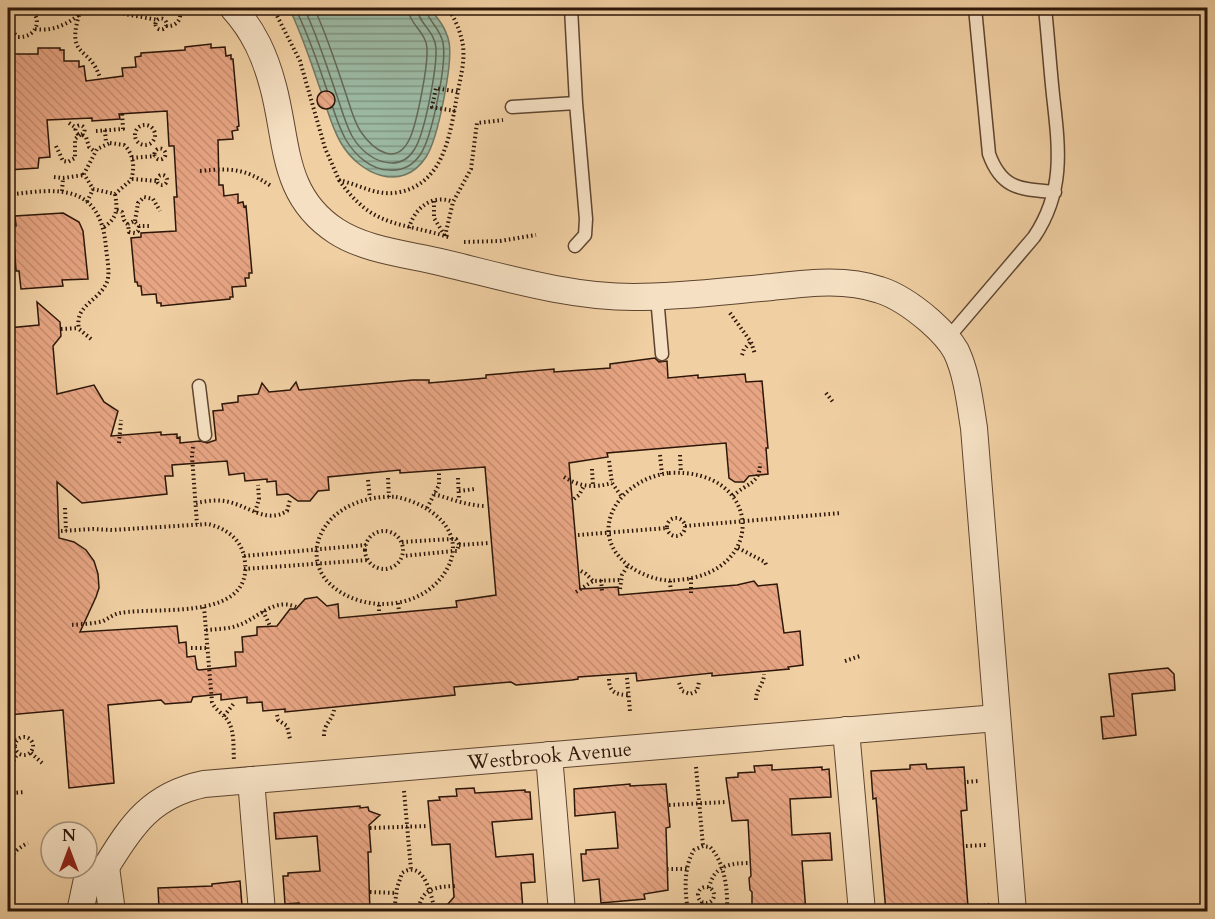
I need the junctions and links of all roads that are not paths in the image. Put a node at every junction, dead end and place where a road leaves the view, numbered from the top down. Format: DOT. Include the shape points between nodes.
graph roads {
  1 [pos="233,8"];
  2 [pos="571,8"];
  3 [pos="975,8"];
  4 [pos="1045,8"];
  5 [pos="576,103"];
  6 [pos="512,113"];
  7 [pos="1055,192"];
  8 [pos="575,246"];
  9 [pos="657,297"];
  10 [pos="947,339"];
  11 [pos="662,354"];
  12 [pos="199,386"];
  13 [pos="200,438"];
  14 [pos="997,718"];
  15 [pos="846,730"];
  16 [pos="549,755"];
  17 [pos="243,773"];
  18 [pos="106,867"];
  19 [pos="1004,908"];
  20 [pos="80,912"];
  21 [pos="112,912"];
  22 [pos="262,912"];
  23 [pos="562,912"];
  24 [pos="862,912"];
  1 -- 9 [label="street" via="248,25 263,54 294,182 312,209 336,231 361,243 552,289 604,296"];
  2 -- 5 [label="lane"];
  3 -- 7 [label="lane" via="993,167 1002,179 1017,188"];
  4 -- 7 [label="lane" via="1058,142"];
  5 -- 6 [label="lane"];
  5 -- 8 [label="lane" via="586,219 585,235"];
  7 -- 10 [label="lane" via="1045,221 1034,237"];
  9 -- 10 [label="street" via="834,282 858,285 900,299 924,315"];
  9 -- 11 [label="lane"];
  10 -- 14 [label="street" via="963,372 974,428"];
  12 -- 13 [label="lane"];
  14 -- 15 [label="street, Westbrook Avenue"];
  14 -- 19 [label="street"];
  15 -- 16 [label="street, Westbrook Avenue"];
  15 -- 24 [label="street"];
  16 -- 17 [label="street, Westbrook Avenue"];
  16 -- 23 [label="street"];
  17 -- 18 [label="street, Westbrook Avenue" via="171,794 137,820"];
  17 -- 22 [label="street"];
  18 -- 20 [label="street, Westbrook Avenue" via="87,879"];
  18 -- 21 [label="street"];
}
